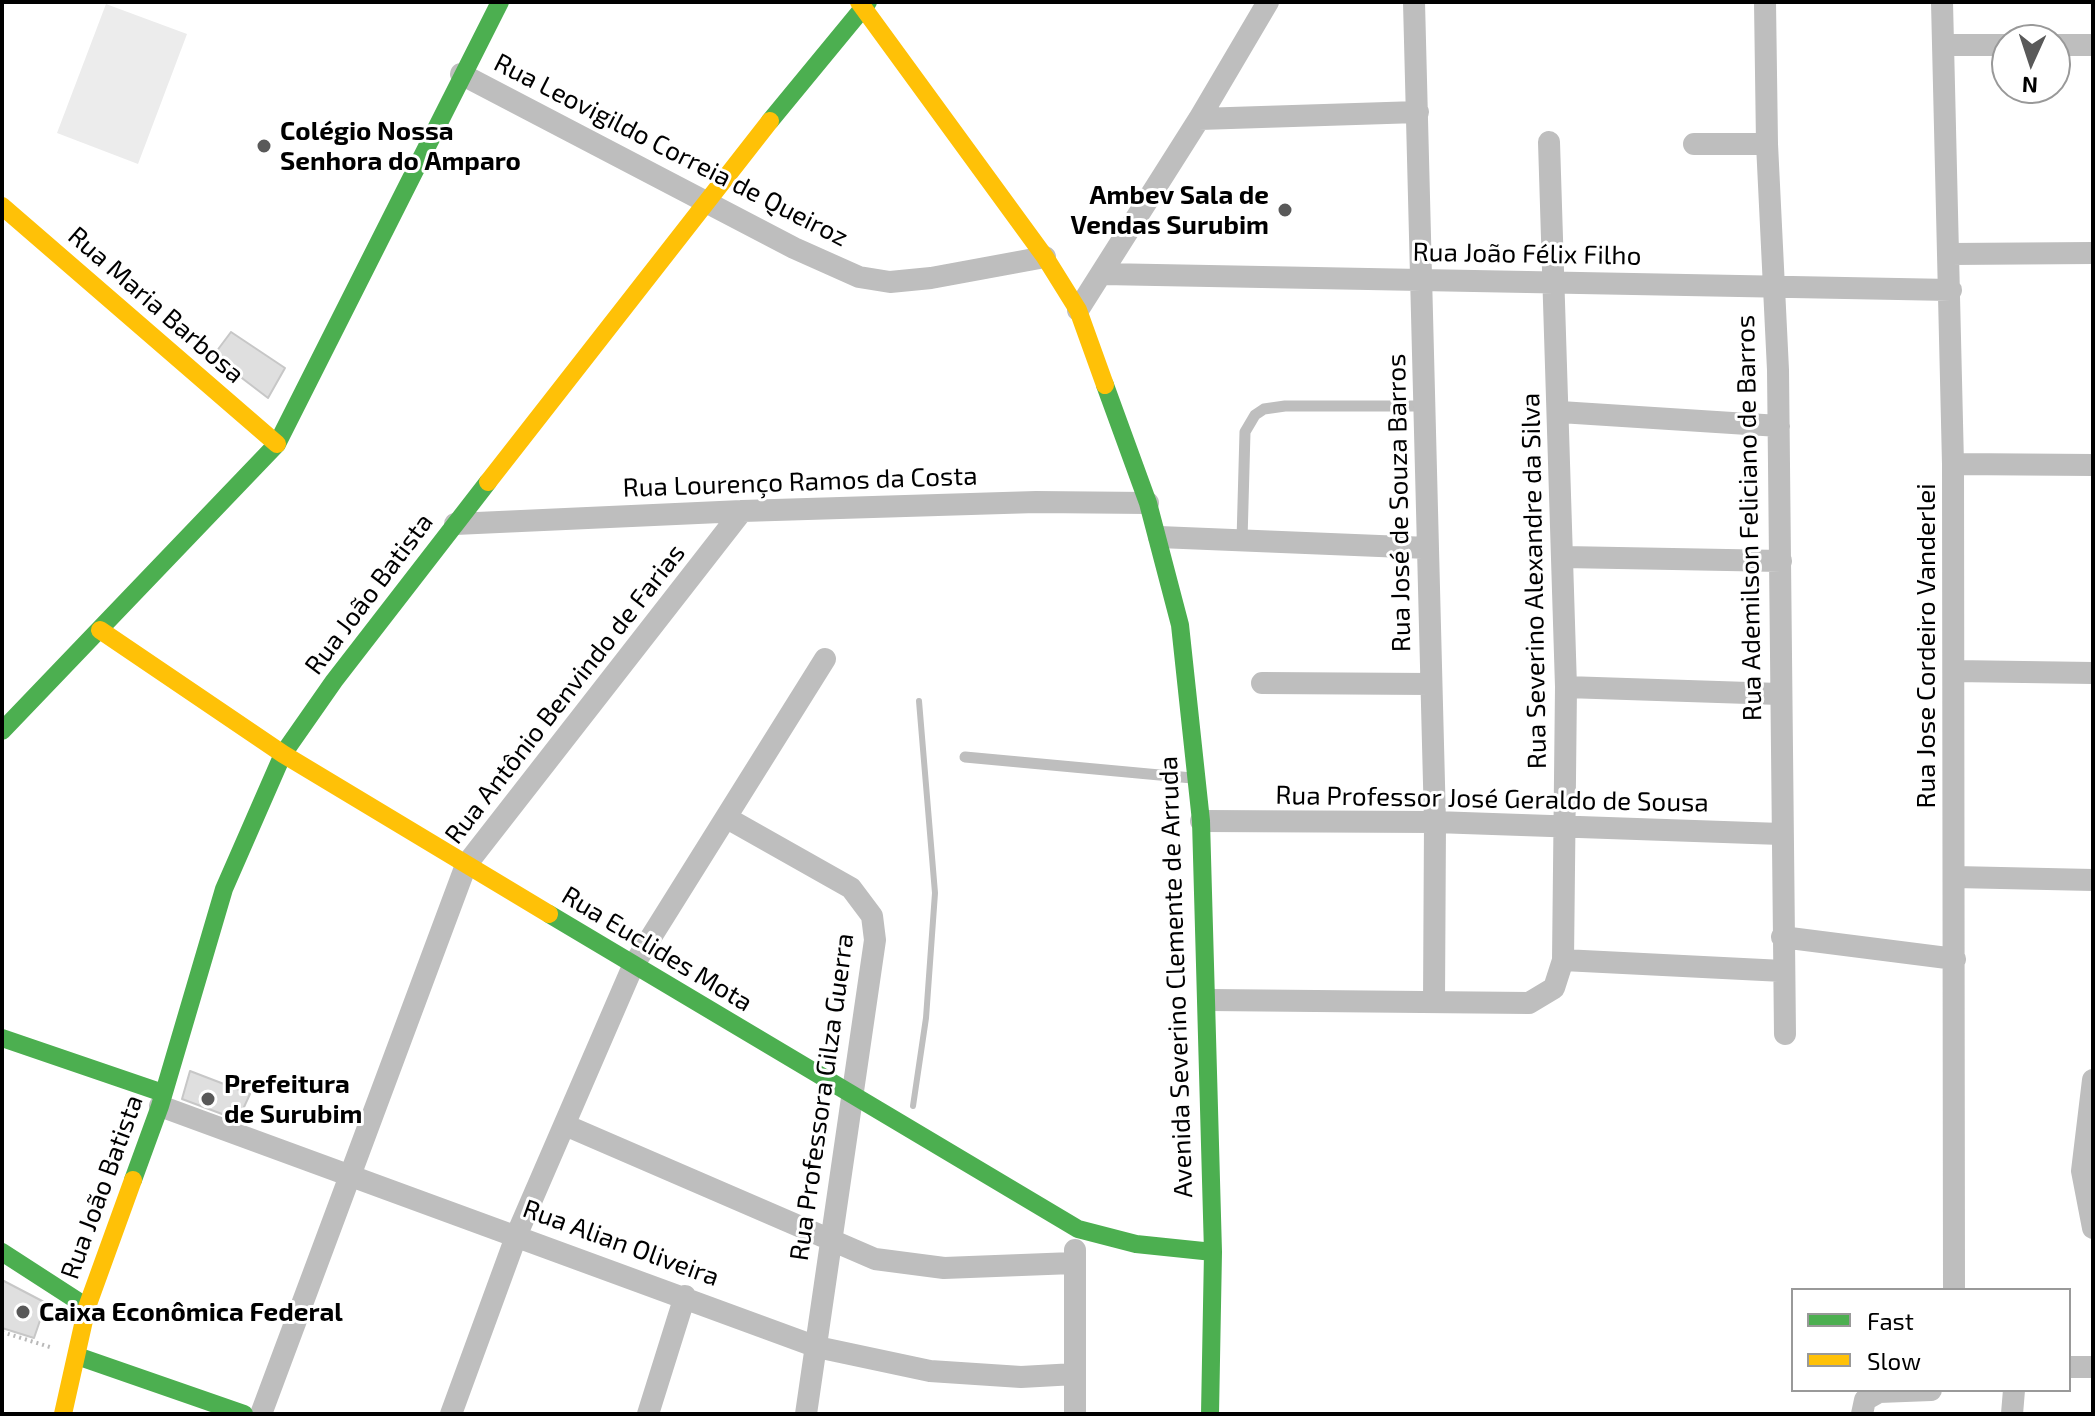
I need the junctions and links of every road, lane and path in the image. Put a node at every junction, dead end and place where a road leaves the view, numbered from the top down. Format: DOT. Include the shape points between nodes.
graph roads {
  1 [pos="500,2"];
  2 [pos="1268,2"];
  3 [pos="1414,2"];
  4 [pos="1765,2"];
  5 [pos="1942,2"];
  6 [pos="864,4"];
  7 [pos="1943,45"];
  8 [pos="1991,45"];
  9 [pos="2071,45"];
  10 [pos="2093,45"];
  11 [pos="461,74"];
  12 [pos="1418,112"];
  13 [pos="1199,119"];
  14 [pos="1549,142"];
  15 [pos="1694,144"];
  16 [pos="1767,144"];
  17 [pos="705,200"];
  18 [pos="2,206"];
  19 [pos="2093,253"];
  20 [pos="1950,254"];
  21 [pos="1045,257"];
  22 [pos="1103,274"];
  23 [pos="1422,280"];
  24 [pos="1555,283"];
  25 [pos="1775,287"];
  26 [pos="1951,290"];
  27 [pos="1078,310"];
  28 [pos="1424,406"];
  29 [pos="1560,412"];
  30 [pos="1779,426"];
  31 [pos="277,444"];
  32 [pos="1953,464"];
  33 [pos="2093,465"];
  34 [pos="1148,503"];
  35 [pos="742,511"];
  36 [pos="455,524"];
  37 [pos="1159,537"];
  38 [pos="1242,540"];
  39 [pos="1428,548"];
  40 [pos="1564,557"];
  41 [pos="1781,561"];
  42 [pos="100,630"];
  43 [pos="825,659"];
  44 [pos="1955,671"];
  45 [pos="2093,673"];
  46 [pos="1262,683"];
  47 [pos="1431,684"];
  48 [pos="1566,687"];
  49 [pos="1779,694"];
  50 [pos="2,731"];
  51 [pos="283,754"];
  52 [pos="965,757"];
  53 [pos="1197,779"];
  54 [pos="727,818"];
  55 [pos="1201,821"];
  56 [pos="1435,822"];
  57 [pos="1565,825"];
  58 [pos="1781,834"];
  59 [pos="466,865"];
  60 [pos="1955,877"];
  61 [pos="2093,880"];
  62 [pos="1782,937"];
  63 [pos="1955,959"];
  64 [pos="1563,960"];
  65 [pos="633,966"];
  66 [pos="1783,971"];
  67 [pos="1209,1000"];
  68 [pos="1434,1002"];
  69 [pos="1785,1034"];
  70 [pos="2,1038"];
  71 [pos="2093,1080"];
  72 [pos="853,1097"];
  73 [pos="161,1099"];
  74 [pos="565,1125"];
  75 [pos="352,1177"];
  76 [pos="2093,1228"];
  77 [pos="1078,1229"];
  78 [pos="517,1234"];
  79 [pos="831,1240"];
  80 [pos="2,1252"];
  81 [pos="1213,1252"];
  82 [pos="1073,1263"];
  83 [pos="1954,1288"];
  84 [pos="685,1296"];
  85 [pos="87,1307"];
  86 [pos="2,1332"];
  87 [pos="817,1347"];
  88 [pos="77,1356"];
  89 [pos="2071,1367"];
  90 [pos="2093,1367"];
  91 [pos="1075,1374"];
  92 [pos="1879,1392"];
  93 [pos="2014,1392"];
  94 [pos="63,1414"];
  95 [pos="244,1414"];
  96 [pos="261,1414"];
  97 [pos="451,1414"];
  98 [pos="648,1414"];
  99 [pos="806,1414"];
  100 [pos="1075,1414"];
  101 [pos="1210,1414"];
  102 [pos="1862,1414"];
  103 [pos="2012,1414"];
  1 -- 11 [label="main road"];
  2 -- 13 [label="street"];
  3 -- 12 [label="street, Rua José de Souza Barros"];
  4 -- 16 [label="street, Rua Ademilson Feliciano de Barros"];
  5 -- 7 [label="street, Rua Jose Cordeiro Vanderlei"];
  6 -- 17 [label="main road, Rua João Batista"];
  6 -- 21 [label="main road, Avenida Severino Clemente de Arruda"];
  7 -- 8 [label="street"];
  7 -- 20 [label="street, Rua Jose Cordeiro Vanderlei"];
  9 -- 10 [label="street"];
  11 -- 17 [label="street, Rua Leovigildo Correia de Queiroz"];
  11 -- 31 [label="main road"];
  12 -- 13 [label="street"];
  12 -- 23 [label="street, Rua José de Souza Barros"];
  13 -- 22 [label="street"];
  14 -- 24 [label="street, Rua Severino Alexandre da Silva"];
  15 -- 16 [label="street"];
  16 -- 25 [label="street, Rua Ademilson Feliciano de Barros"];
  17 -- 21 [label="street, Rua Leovigildo Correia de Queiroz" via="859,277 890,282 931,278"];
  17 -- 36 [label="main road, Rua João Batista"];
  18 -- 31 [label="main road, Rua Maria Barbosa"];
  19 -- 20 [label="street"];
  20 -- 26 [label="street, Rua Jose Cordeiro Vanderlei"];
  21 -- 27 [label="main road, Avenida Severino Clemente de Arruda"];
  22 -- 23 [label="street, Rua João Félix Filho"];
  22 -- 27 [label="street"];
  23 -- 24 [label="street, Rua João Félix Filho"];
  23 -- 28 [label="street, Rua José de Souza Barros"];
  24 -- 25 [label="street, Rua João Félix Filho"];
  24 -- 29 [label="street, Rua Severino Alexandre da Silva"];
  25 -- 26 [label="street, Rua João Félix Filho"];
  25 -- 30 [label="street, Rua Ademilson Feliciano de Barros"];
  26 -- 32 [label="street, Rua Jose Cordeiro Vanderlei"];
  27 -- 34 [label="main road, Avenida Severino Clemente de Arruda"];
  28 -- 38 [label="lane" via="1285,406 1255,415 1245,432"];
  28 -- 39 [label="street, Rua José de Souza Barros"];
  29 -- 30 [label="street"];
  29 -- 40 [label="street, Rua Severino Alexandre da Silva"];
  30 -- 41 [label="street, Rua Ademilson Feliciano de Barros"];
  31 -- 42 [label="main road"];
  32 -- 33 [label="street"];
  32 -- 44 [label="street, Rua Jose Cordeiro Vanderlei"];
  34 -- 35 [label="street, Rua Lourenço Ramos da Costa"];
  34 -- 37 [label="main road, Avenida Severino Clemente de Arruda"];
  35 -- 36 [label="street, Rua Lourenço Ramos da Costa"];
  35 -- 59 [label="street, Rua Antônio Benvindo de Farias"];
  36 -- 51 [label="main road, Rua João Batista"];
  37 -- 38 [label="street"];
  37 -- 53 [label="main road, Avenida Severino Clemente de Arruda" via="1180,625"];
  38 -- 39 [label="street"];
  39 -- 47 [label="street, Rua José de Souza Barros"];
  40 -- 41 [label="street"];
  40 -- 48 [label="street, Rua Severino Alexandre da Silva"];
  41 -- 49 [label="street, Rua Ademilson Feliciano de Barros"];
  42 -- 50 [label="main road"];
  42 -- 51 [label="main road, Rua Euclides Mota"];
  43 -- 54 [label="street"];
  44 -- 45 [label="street"];
  44 -- 60 [label="street, Rua Jose Cordeiro Vanderlei"];
  46 -- 47 [label="street"];
  47 -- 56 [label="street, Rua José de Souza Barros"];
  48 -- 49 [label="street"];
  48 -- 57 [label="street, Rua Severino Alexandre da Silva"];
  49 -- 58 [label="street, Rua Ademilson Feliciano de Barros"];
  51 -- 59 [label="main road, Rua Euclides Mota"];
  51 -- 73 [label="main road, Rua João Batista" via="224,889"];
  52 -- 53 [label="lane"];
  53 -- 55 [label="main road, Avenida Severino Clemente de Arruda"];
  54 -- 65 [label="street"];
  54 -- 72 [label="street, Rua Professora Gilza Guerra" via="851,888 872,916 875,940"];
  55 -- 56 [label="street, Rua Professor José Geraldo de Sousa"];
  55 -- 67 [label="main road, Avenida Severino Clemente de Arruda"];
  56 -- 57 [label="street, Rua Professor José Geraldo de Sousa"];
  56 -- 68 [label="street, Rua José de Souza Barros"];
  57 -- 58 [label="street, Rua Professor José Geraldo de Sousa"];
  57 -- 64 [label="street, Rua Severino Alexandre da Silva"];
  58 -- 62 [label="street, Rua Ademilson Feliciano de Barros"];
  59 -- 65 [label="main road, Rua Euclides Mota"];
  59 -- 75 [label="street, Rua Antônio Benvindo de Farias"];
  60 -- 61 [label="street"];
  60 -- 63 [label="street, Rua Jose Cordeiro Vanderlei"];
  62 -- 63 [label="street"];
  62 -- 66 [label="street, Rua Ademilson Feliciano de Barros"];
  63 -- 83 [label="street, Rua Jose Cordeiro Vanderlei"];
  64 -- 66 [label="street"];
  64 -- 68 [label="street, Rua Severino Alexandre da Silva" via="1554,988 1529,1003"];
  65 -- 72 [label="main road, Rua Euclides Mota"];
  65 -- 74 [label="street"];
  66 -- 69 [label="street, Rua Ademilson Feliciano de Barros"];
  67 -- 68 [label="street"];
  67 -- 81 [label="main road, Avenida Severino Clemente de Arruda"];
  70 -- 73 [label="main road"];
  71 -- 76 [label="street" via="2082,1171"];
  72 -- 77 [label="main road, Rua Euclides Mota"];
  72 -- 79 [label="street, Rua Professora Gilza Guerra"];
  73 -- 75 [label="street, Rua Alian Oliveira"];
  73 -- 85 [label="main road, Rua João Batista"];
  74 -- 78 [label="street"];
  74 -- 79 [label="street"];
  75 -- 78 [label="street, Rua Alian Oliveira"];
  75 -- 96 [label="street, Rua Antônio Benvindo de Farias"];
  77 -- 81 [label="main road, Rua Euclides Mota" via="1136,1244"];
  77 -- 82 [label="street"];
  78 -- 84 [label="street, Rua Alian Oliveira"];
  78 -- 97 [label="street"];
  79 -- 82 [label="street" via="875,1259 918,1266"];
  79 -- 87 [label="street, Rua Professora Gilza Guerra"];
  80 -- 85 [label="main road"];
  81 -- 101 [label="main road, Avenida Severino Clemente de Arruda"];
  82 -- 91 [label="street"];
  84 -- 87 [label="street, Rua Alian Oliveira"];
  84 -- 98 [label="street"];
  85 -- 88 [label="main road, Rua João Batista"];
  86 -- 88 [label="path"];
  87 -- 91 [label="street, Rua Alian Oliveira" via="930,1371 1021,1377"];
  87 -- 99 [label="street, Rua Professora Gilza Guerra"];
  88 -- 94 [label="main road, Rua João Batista"];
  88 -- 95 [label="main road"];
  89 -- 90 [label="street"];
  91 -- 100 [label="street"];
  92 -- 102 [label="street" via="1865,1400"];
  93 -- 103 [label="street"];
}
